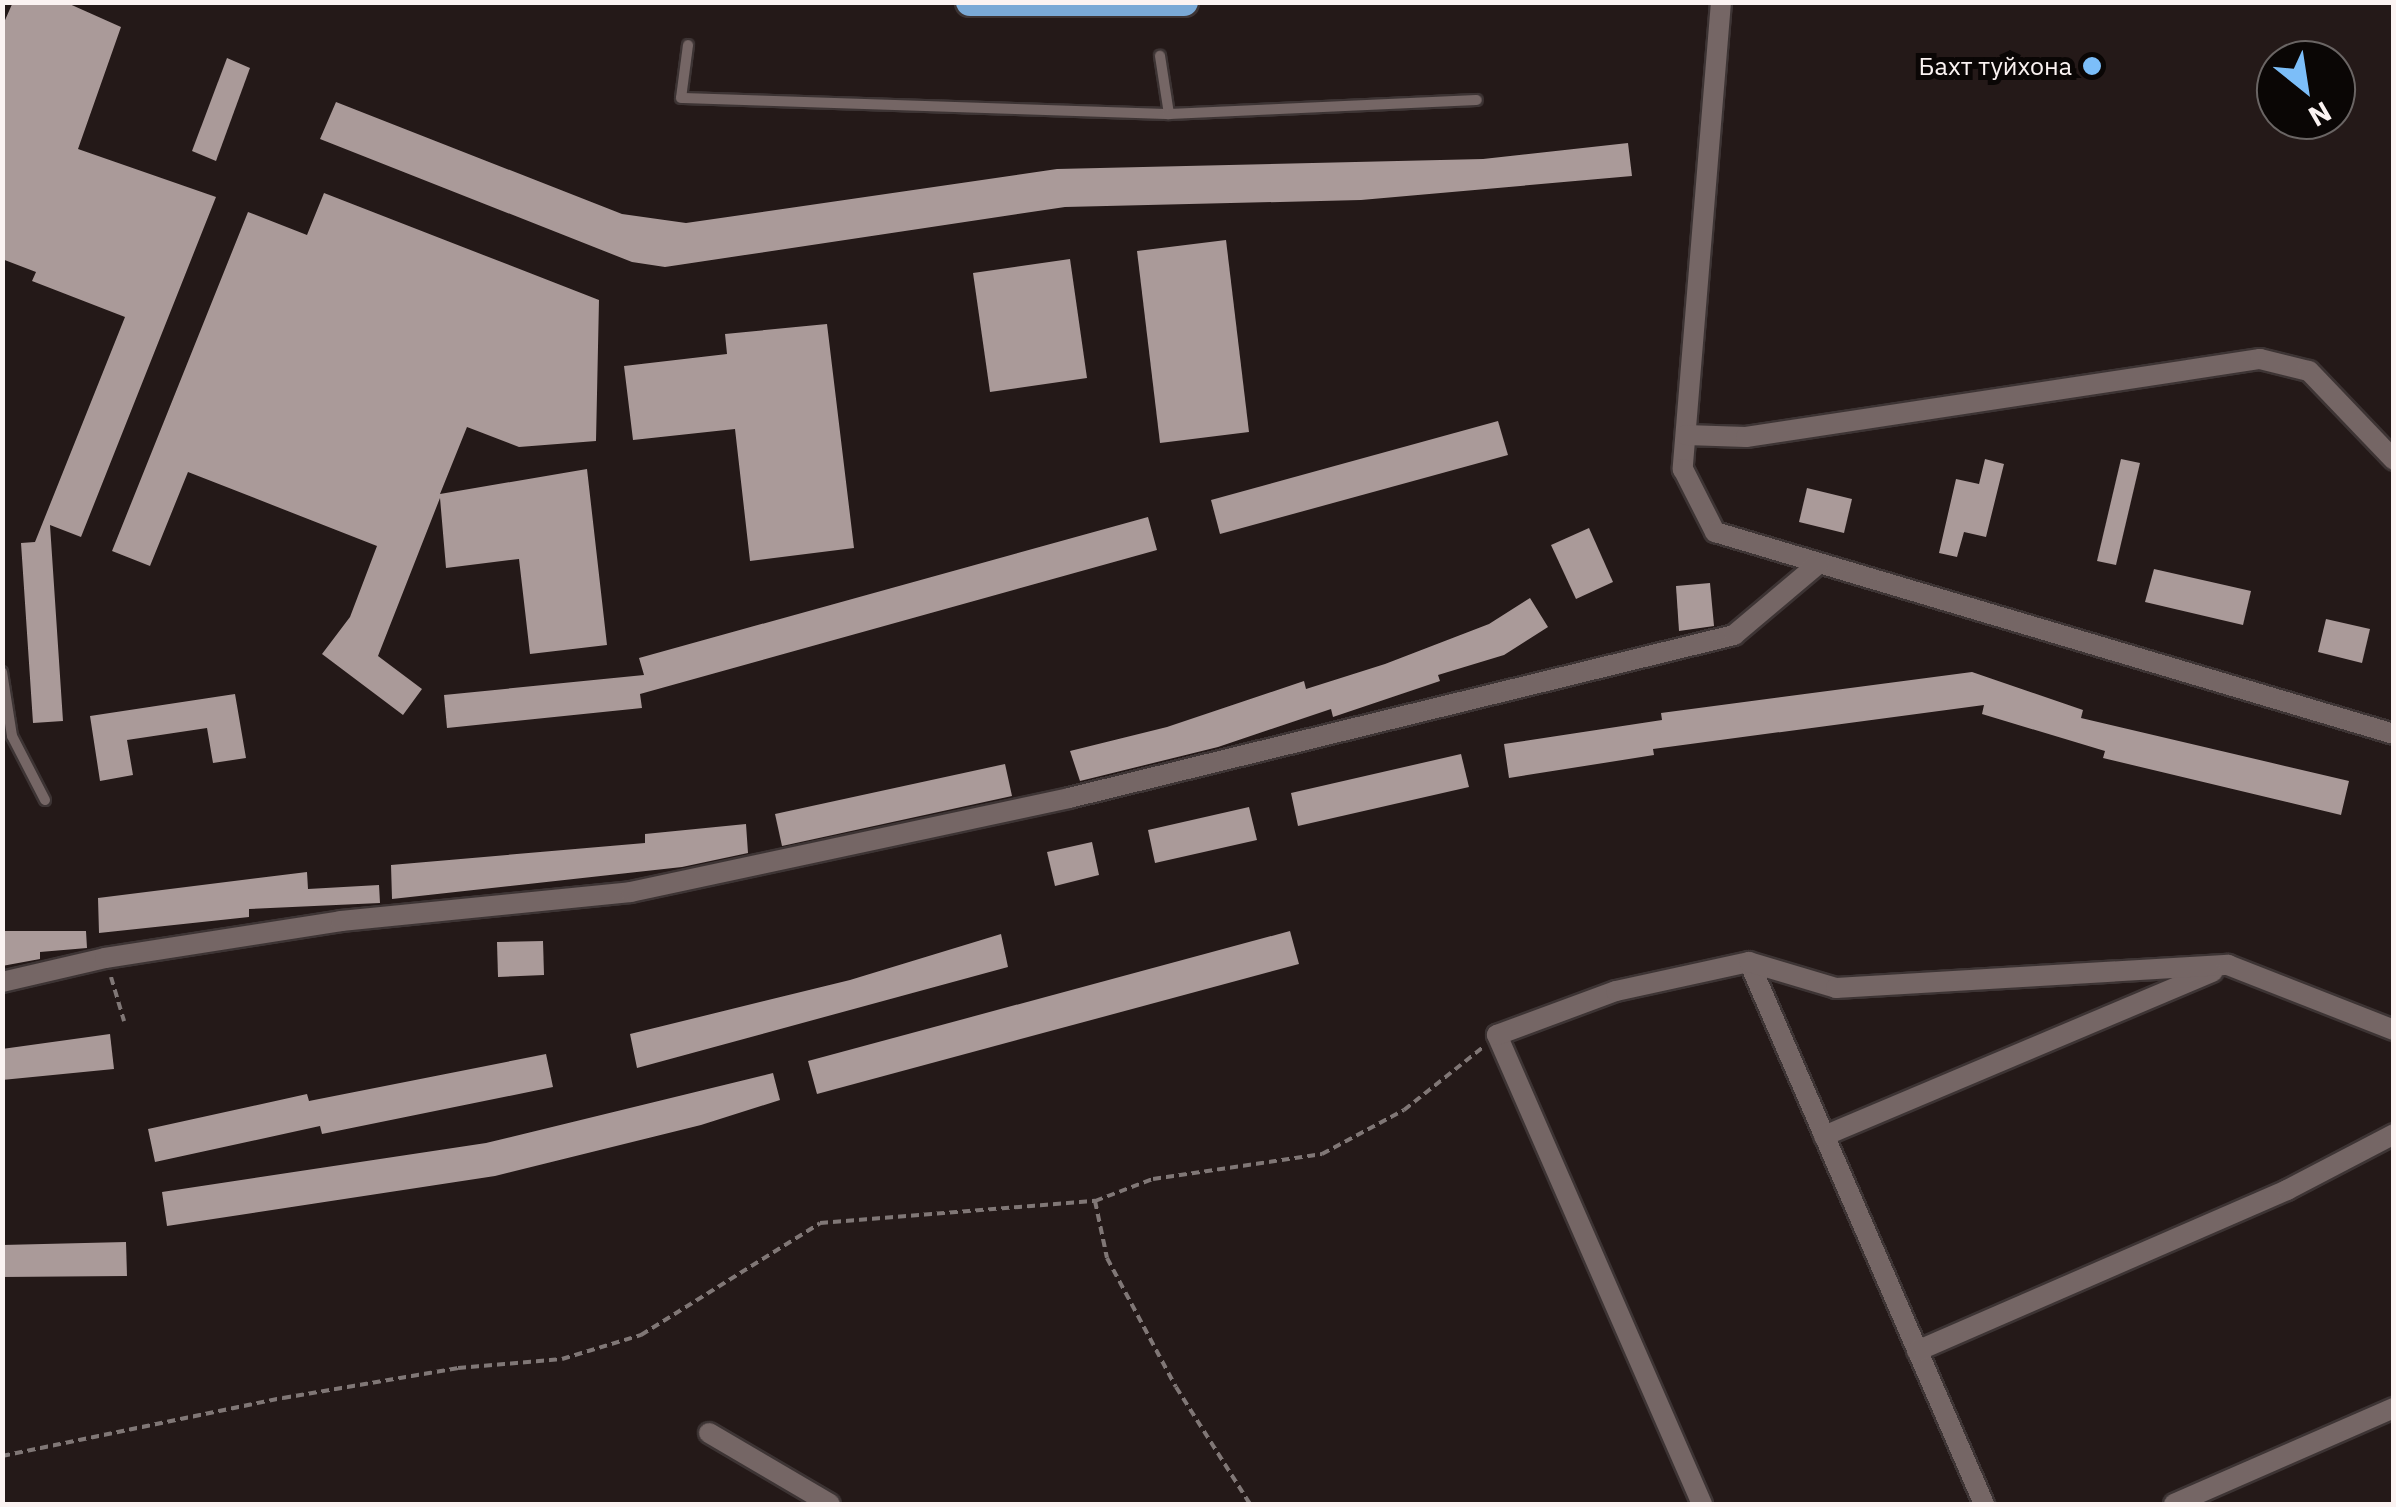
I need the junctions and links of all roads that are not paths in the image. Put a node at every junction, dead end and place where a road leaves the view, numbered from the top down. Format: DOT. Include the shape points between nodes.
graph roads {
  1 [pos="970,2"];
  2 [pos="1184,2"];
  3 [pos="1721,2"];
  4 [pos="688,45"];
  5 [pos="1160,56"];
  6 [pos="1478,100"];
  7 [pos="1169,114"];
  8 [pos="1686,435"];
  9 [pos="2394,460"];
  10 [pos="1818,564"];
  11 [pos="2,672"];
  12 [pos="2394,734"];
  13 [pos="45,800"];
  14 [pos="1748,962"];
  15 [pos="2228,965"];
  16 [pos="2,982"];
  17 [pos="2394,1030"];
  18 [pos="2394,1134"];
  19 [pos="1824,1136"];
  20 [pos="1917,1351"];
  21 [pos="2394,1408"];
  22 [pos="709,1433"];
  23 [pos="830,1504"];
  24 [pos="1702,1504"];
  25 [pos="1984,1504"];
  26 [pos="2174,1504"];
  1 -- 2 [label="highway"];
  3 -- 8 [label="street"];
  4 -- 7 [label="lane" via="681,98"];
  5 -- 7 [label="lane"];
  6 -- 7 [label="lane"];
  8 -- 9 [label="street" via="1746,437 2260,358 2308,371"];
  8 -- 10 [label="street" via="1683,469 1714,532"];
  10 -- 12 [label="street"];
  10 -- 16 [label="street" via="1734,636 1069,798 630,892 341,921 105,958"];
  11 -- 13 [label="lane" via="12,736"];
  14 -- 15 [label="street" via="1836,988"];
  14 -- 19 [label="street"];
  14 -- 24 [label="street" via="1616,992 1497,1035"];
  15 -- 17 [label="street"];
  15 -- 19 [label="street"];
  18 -- 20 [label="street" via="2287,1190"];
  19 -- 20 [label="street"];
  20 -- 25 [label="street"];
  21 -- 26 [label="street"];
  22 -- 23 [label="street"];
}
